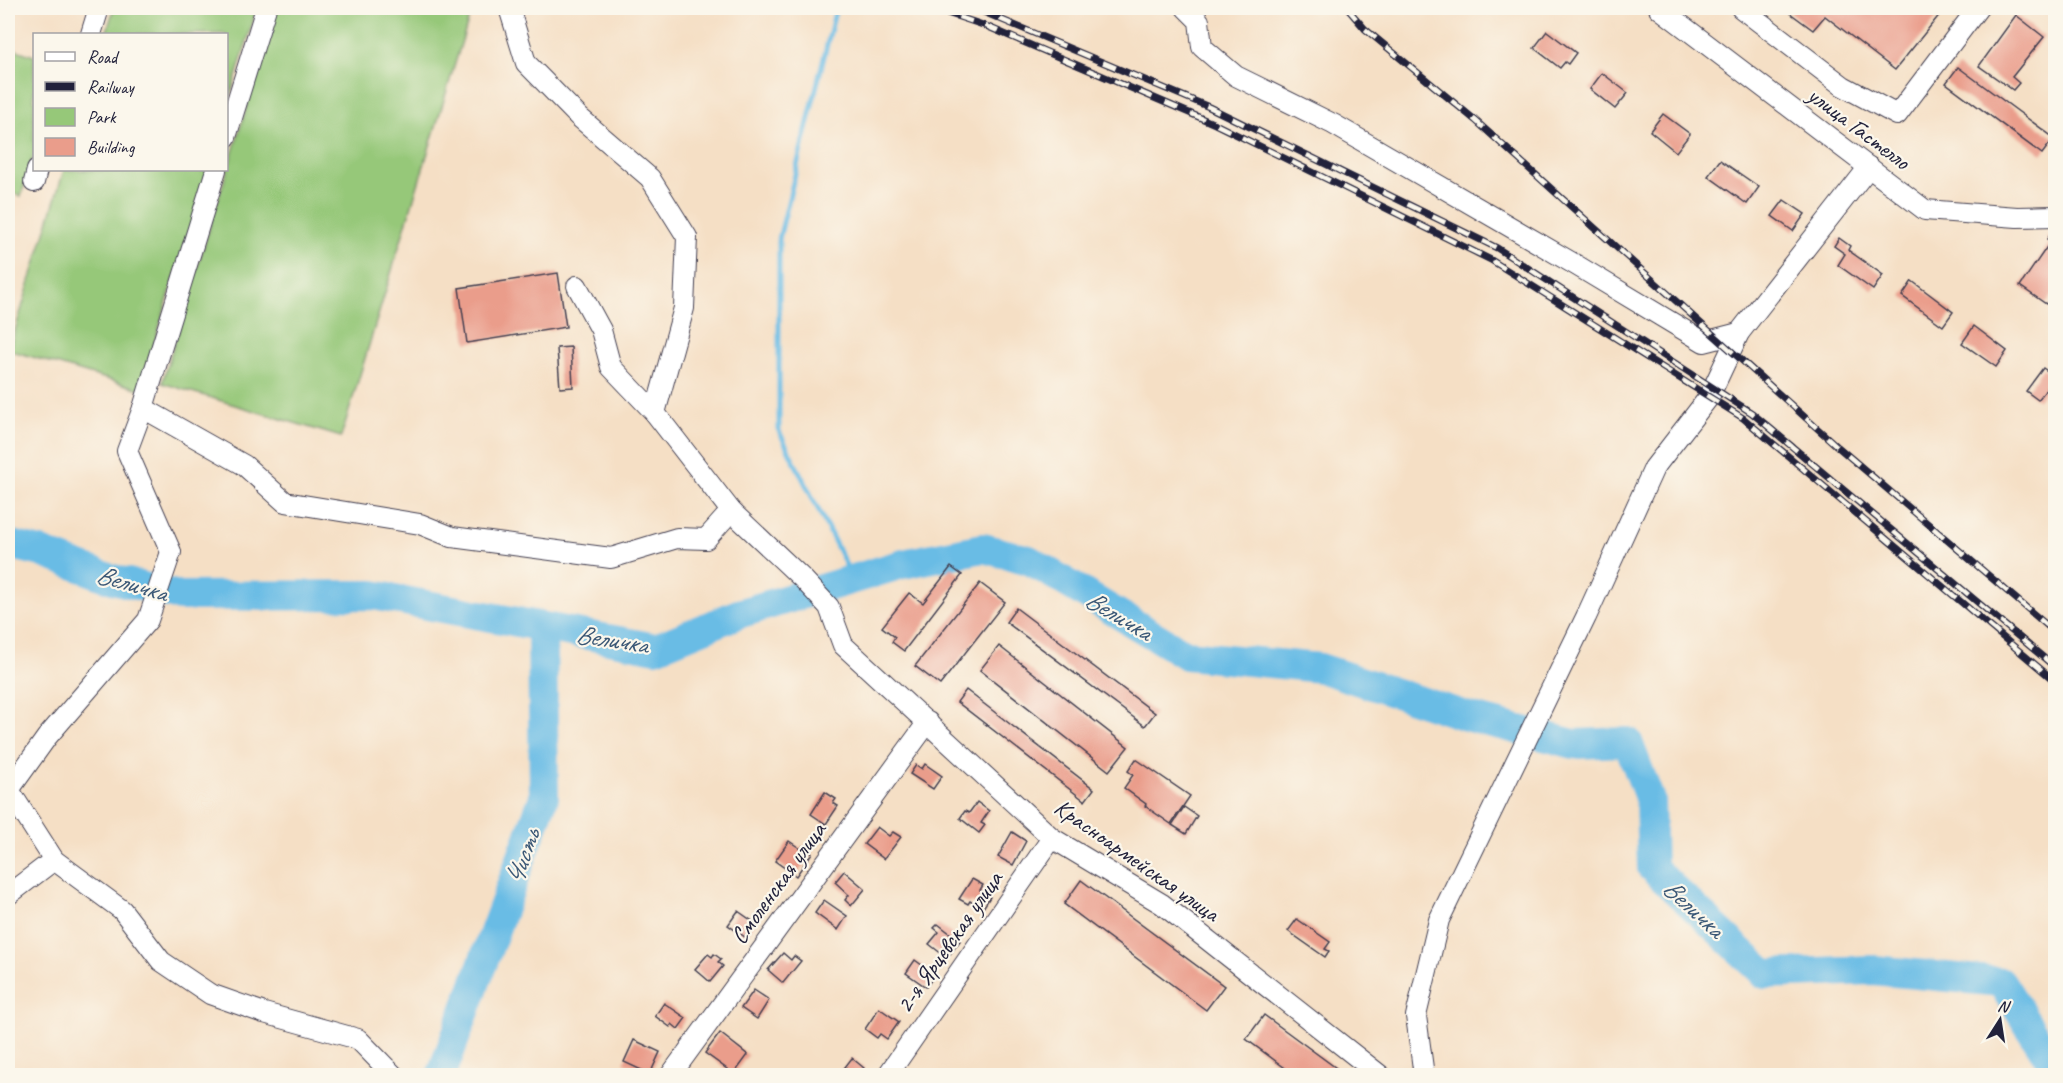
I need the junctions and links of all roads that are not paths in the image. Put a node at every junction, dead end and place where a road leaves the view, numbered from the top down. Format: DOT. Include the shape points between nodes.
graph roads {
  1 [pos="99,8"];
  2 [pos="266,8"];
  3 [pos="509,8"];
  4 [pos="1186,8"];
  5 [pos="1659,8"];
  6 [pos="1741,8"];
  7 [pos="1978,8"];
  8 [pos="91,33"];
  9 [pos="228,131"];
  10 [pos="1869,167"];
  11 [pos="216,171"];
  12 [pos="2055,216"];
  13 [pos="577,286"];
  14 [pos="1739,333"];
  15 [pos="143,408"];
  16 [pos="655,412"];
  17 [pos="731,511"];
  18 [pos="928,722"];
  19 [pos="8,790"];
  20 [pos="1052,838"];
  21 [pos="54,860"];
  22 [pos="8,895"];
  23 [pos="394,1076"];
  24 [pos="670,1076"];
  25 [pos="887,1076"];
  26 [pos="1381,1076"];
  27 [pos="1424,1076"];
  1 -- 8 [label="street"];
  2 -- 9 [label="street"];
  3 -- 16 [label="street" via="526,63 579,117 650,178 687,237 684,308"];
  4 -- 14 [label="street" via="1199,21 1202,47 1236,76 1333,124 1704,342"];
  5 -- 10 [label="street, улица Гастелло"];
  6 -- 7 [label="street" via="1843,86 1897,115"];
  10 -- 12 [label="street, улица Гастелло" via="1924,210"];
  10 -- 14 [label="street"];
  11 -- 15 [label="street"];
  13 -- 16 [label="street, Красноармейская улица" via="601,330 611,367"];
  14 -- 27 [label="street" via="1709,397 1654,468 1438,920 1416,1016"];
  15 -- 17 [label="street" via="244,465 285,502 420,524 452,537 611,558 677,538 706,540"];
  15 -- 19 [label="street" via="127,451 171,552 148,620 47,737"];
  16 -- 17 [label="street, Красноармейская улица"];
  17 -- 18 [label="street, Красноармейская улица" via="829,607 843,645"];
  18 -- 20 [label="street, Красноармейская улица"];
  18 -- 24 [label="street, Смоленская улица"];
  19 -- 21 [label="street"];
  20 -- 25 [label="street, 2-я Ярцевская улица"];
  20 -- 26 [label="street, Красноармейская улица" via="1162,904"];
  21 -- 22 [label="street"];
  21 -- 23 [label="street" via="122,910 161,961 210,994 358,1039"];
}
